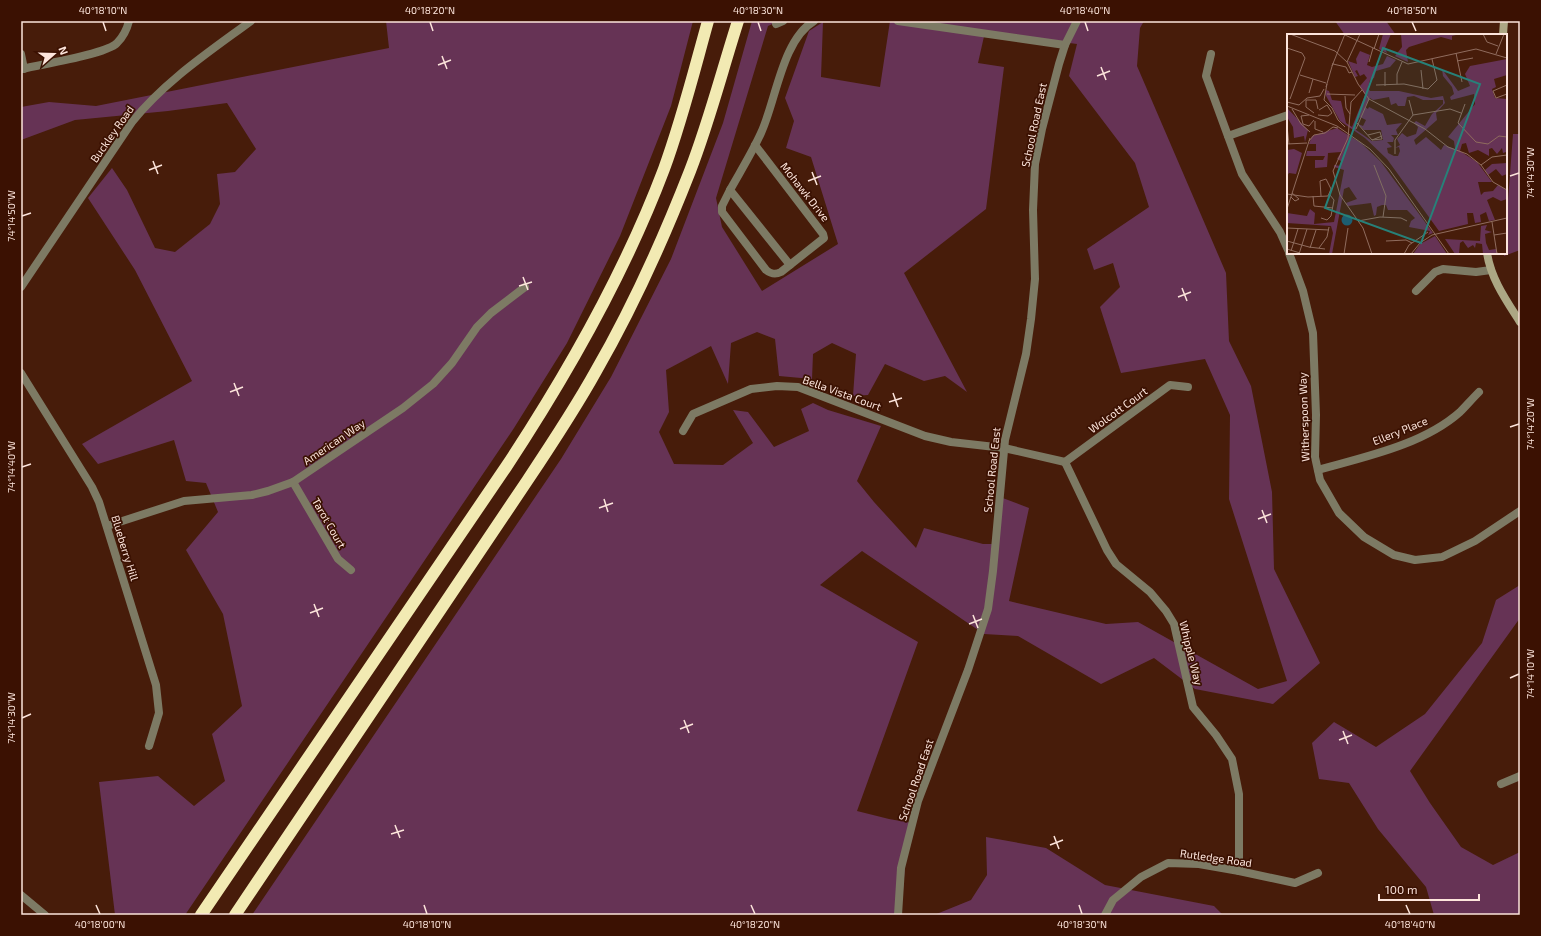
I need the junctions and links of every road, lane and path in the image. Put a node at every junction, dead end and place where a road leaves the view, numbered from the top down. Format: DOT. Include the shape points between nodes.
graph roads {
  1 [pos="129,21"];
  2 [pos="251,21"];
  3 [pos="708,21"];
  4 [pos="738,21"];
  5 [pos="814,21"];
  6 [pos="898,21"];
  7 [pos="1077,21"];
  8 [pos="1504,21"];
  9 [pos="1503,34"];
  10 [pos="1065,45"];
  11 [pos="21,54"];
  12 [pos="1211,54"];
  13 [pos="22,69"];
  14 [pos="1287,115"];
  15 [pos="1228,136"];
  16 [pos="755,146"];
  17 [pos="730,190"];
  18 [pos="1284,231"];
  19 [pos="1287,244"];
  20 [pos="1290,254"];
  21 [pos="1488,254"];
  22 [pos="790,265"];
  23 [pos="1491,270"];
  24 [pos="21,287"];
  25 [pos="525,287"];
  26 [pos="1416,291"];
  27 [pos="1520,322"];
  28 [pos="21,373"];
  29 [pos="1188,387"];
  30 [pos="1479,392"];
  31 [pos="683,431"];
  32 [pos="1004,448"];
  33 [pos="1065,462"];
  34 [pos="1318,470"];
  35 [pos="293,482"];
  36 [pos="1520,511"];
  37 [pos="107,526"];
  38 [pos="351,570"];
  39 [pos="149,746"];
  40 [pos="1520,776"];
  41 [pos="1501,784"];
  42 [pos="1239,871"];
  43 [pos="1318,873"];
  44 [pos="21,895"];
  45 [pos="45,915"];
  46 [pos="200,915"];
  47 [pos="235,915"];
  48 [pos="898,915"];
  49 [pos="1105,915"];
  1 -- 13 [label="street" via="116,44 100,52"];
  2 -- 24 [label="street, Buckley Road" via="157,93 143,109"];
  3 -- 46 [label="highway" via="682,118 664,169 620,270 577,353 506,467"];
  4 -- 47 [label="highway" via="702,136 668,225 639,290 596,372 527,481"];
  5 -- 16 [label="street, Mohawk Drive" via="801,30 791,47"];
  6 -- 10 [label="street"];
  7 -- 10 [label="street, School Road East"];
  8 -- 9 [label="main road"];
  10 -- 32 [label="street, School Road East" via="1035,164 1035,279 1031,319 1026,354"];
  11 -- 13 [label="street"];
  12 -- 15 [label="street, Witherspoon Way" via="1206,76"];
  14 -- 15 [label="street"];
  15 -- 18 [label="street, Witherspoon Way" via="1242,174"];
  16 -- 17 [label="street, Mohawk Drive"];
  16 -- 22 [label="street, Mohawk Drive" via="824,236 817,245"];
  17 -- 22 [label="street"];
  17 -- 22 [label="street, Mohawk Drive" via="722,206 722,212 766,270 778,274"];
  18 -- 19 [label="street, Witherspoon Way"];
  20 -- 34 [label="street, Witherspoon Way" via="1303,291 1313,334 1315,457"];
  21 -- 23 [label="main road"];
  23 -- 26 [label="street" via="1476,272 1443,269 1435,272"];
  23 -- 27 [label="main road"];
  25 -- 35 [label="street, American Way" via="491,313 433,384 403,408"];
  28 -- 37 [label="street, Blueberry Hill" via="92,487"];
  29 -- 33 [label="street, Wolcott Court" via="1170,385"];
  30 -- 34 [label="street, Ellery Place" via="1459,413 1428,433 1384,452"];
  31 -- 32 [label="street, Bella Vista Court" via="693,414 751,389 798,387 925,436 951,442"];
  32 -- 33 [label="street, Bella Vista Court"];
  32 -- 48 [label="street, School Road East" via="994,571 988,609 968,670 918,801 901,868"];
  33 -- 42 [label="street, Whipple Way" via="1116,564 1150,592 1174,624 1193,707 1216,734 1232,759 1239,794"];
  34 -- 36 [label="street, Witherspoon Way" via="1320,480 1339,513 1364,537 1394,555 1415,560 1442,557 1475,541"];
  35 -- 37 [label="street, American Way" via="252,495 184,501"];
  35 -- 38 [label="street, Tarot Court" via="338,559"];
  37 -- 39 [label="street, Blueberry Hill" via="156,686 159,713"];
  40 -- 41 [label="street"];
  42 -- 43 [label="street, Rutledge Road" via="1295,883"];
  42 -- 49 [label="street, Rutledge Road" via="1199,864 1168,863 1141,877 1113,900"];
  44 -- 45 [label="street"];
}
